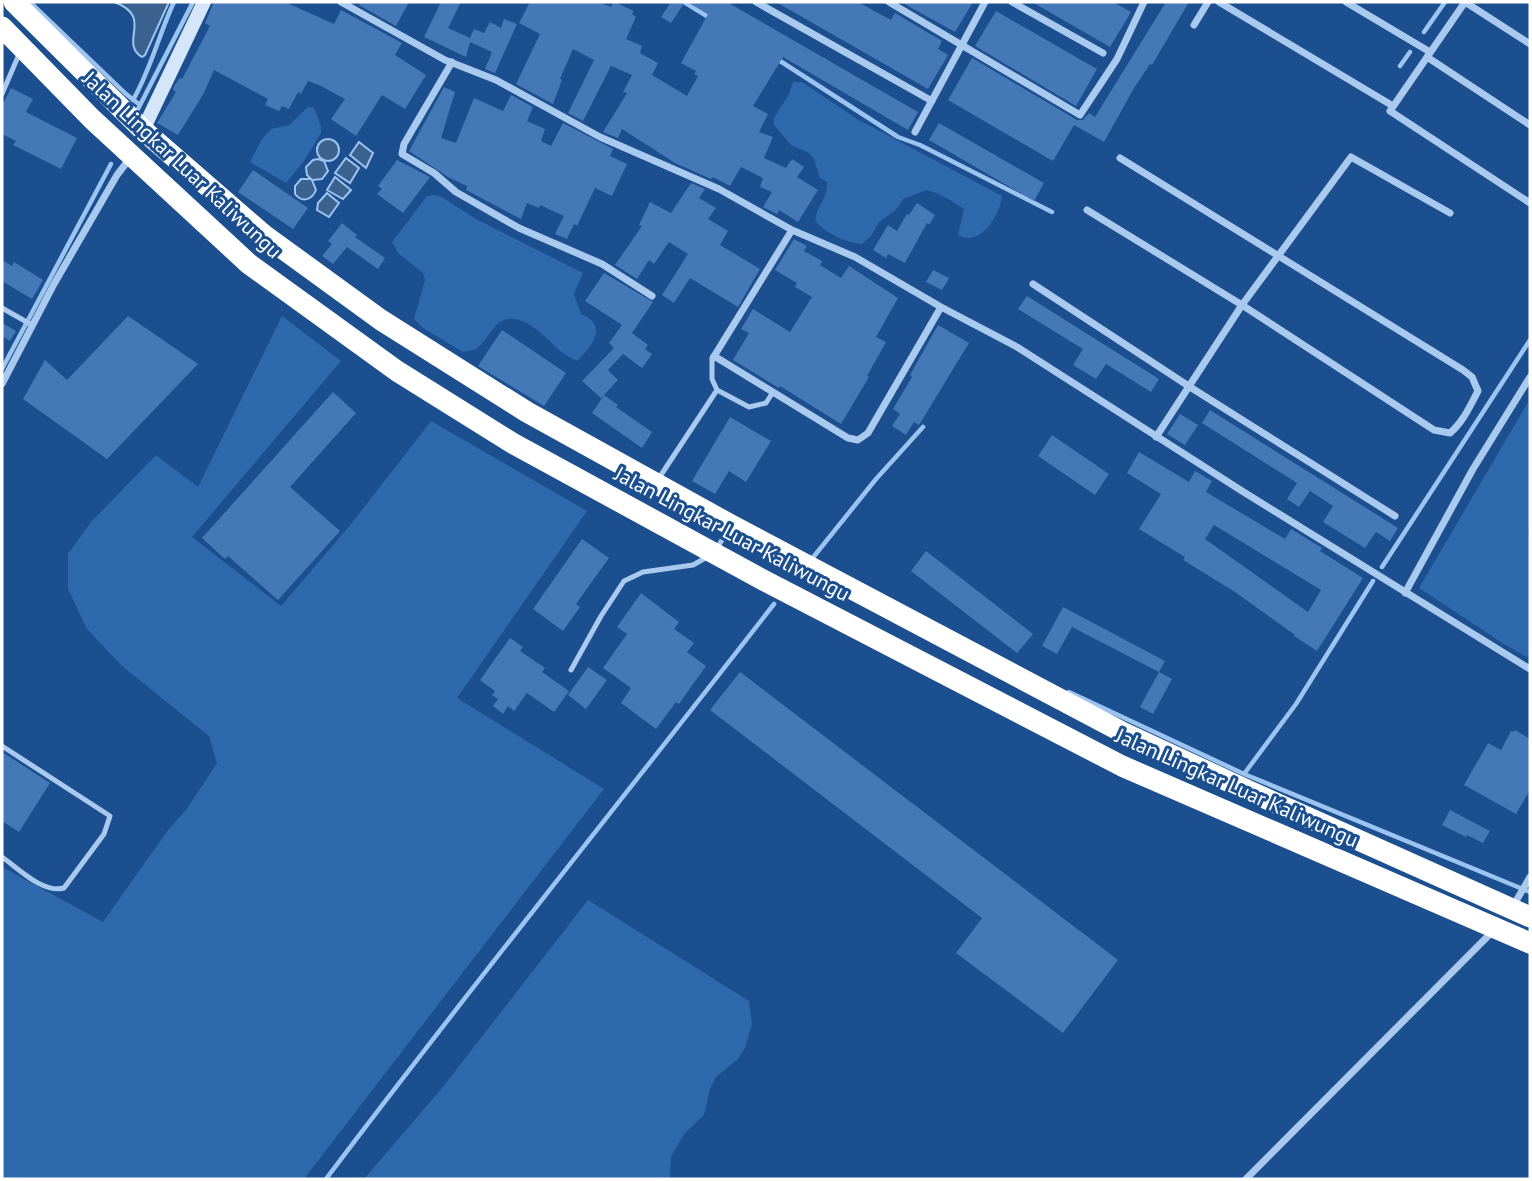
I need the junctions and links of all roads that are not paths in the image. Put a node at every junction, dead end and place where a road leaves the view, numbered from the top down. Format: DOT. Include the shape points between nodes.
graph roads {
  1 [pos="14,2"];
  2 [pos="204,2"];
  3 [pos="342,2"];
  4 [pos="756,2"];
  5 [pos="889,2"];
  6 [pos="985,2"];
  7 [pos="1012,2"];
  8 [pos="1144,2"];
  9 [pos="1208,2"];
  10 [pos="1219,2"];
  11 [pos="1346,2"];
  12 [pos="1465,2"];
  13 [pos="1194,25"];
  14 [pos="2,27"];
  15 [pos="1530,44"];
  16 [pos="962,45"];
  17 [pos="22,47"];
  18 [pos="1103,53"];
  19 [pos="1429,55"];
  20 [pos="452,62"];
  21 [pos="2,94"];
  22 [pos="932,101"];
  23 [pos="1393,106"];
  24 [pos="1530,125"];
  25 [pos="143,130"];
  26 [pos="915,132"];
  27 [pos="131,156"];
  28 [pos="1120,158"];
  29 [pos="1530,203"];
  30 [pos="1087,210"];
  31 [pos="1450,213"];
  32 [pos="792,230"];
  33 [pos="1277,256"];
  34 [pos="1033,284"];
  35 [pos="652,296"];
  36 [pos="1242,305"];
  37 [pos="941,307"];
  38 [pos="2,308"];
  39 [pos="32,325"];
  40 [pos="713,358"];
  41 [pos="1530,377"];
  42 [pos="2,384"];
  43 [pos="1190,387"];
  44 [pos="717,390"];
  45 [pos="773,392"];
  46 [pos="1156,437"];
  47 [pos="655,483"];
  48 [pos="1395,516"];
  49 [pos="732,524"];
  50 [pos="714,553"];
  51 [pos="1405,593"];
  52 [pos="1530,669"];
  53 [pos="571,670"];
  54 [pos="2,746"];
  55 [pos="2,857"];
  56 [pos="1528,880"];
  57 [pos="1521,906"];
  58 [pos="1496,928"];
  59 [pos="1530,943"];
  60 [pos="1246,1179"];
  1 -- 25 [label="highway, Jalan Lingkar Luar Kaliwungu"];
  2 -- 25 [label="street"];
  3 -- 20 [label="street"];
  4 -- 22 [label="street"];
  5 -- 16 [label="street"];
  6 -- 16 [label="street"];
  7 -- 18 [label="street"];
  8 -- 16 [label="street" via="1117,59 1080,115"];
  9 -- 13 [label="street"];
  10 -- 23 [label="street"];
  11 -- 19 [label="street"];
  12 -- 15 [label="street"];
  12 -- 19 [label="street"];
  14 -- 17 [label="highway, Jalan Lingkar Luar Kaliwungu"];
  16 -- 22 [label="street"];
  17 -- 21 [label="lane"];
  17 -- 27 [label="highway, Jalan Lingkar Luar Kaliwungu"];
  19 -- 23 [label="street"];
  19 -- 24 [label="street"];
  20 -- 32 [label="street" via="496,80 600,137 719,189"];
  20 -- 35 [label="street" via="402,154 519,228 602,264"];
  22 -- 26 [label="street"];
  23 -- 29 [label="street" via="1390,111"];
  25 -- 47 [label="highway, Jalan Lingkar Luar Kaliwungu" via="264,235 381,320 527,412"];
  27 -- 39 [label="street"];
  27 -- 50 [label="highway, Jalan Lingkar Luar Kaliwungu" via="249,264 397,371 514,444"];
  28 -- 33 [label="street"];
  30 -- 36 [label="street"];
  31 -- 33 [label="street" via="1350,157"];
  32 -- 37 [label="street" via="855,257"];
  32 -- 40 [label="street"];
  33 -- 36 [label="street"];
  33 -- 36 [label="street" via="1472,377 1478,391 1457,427 1450,433 1434,430"];
  34 -- 43 [label="street"];
  36 -- 43 [label="street"];
  37 -- 45 [label="street" via="868,433 858,440"];
  37 -- 46 [label="street" via="1047,364"];
  38 -- 39 [label="lane"];
  39 -- 42 [label="street"];
  40 -- 44 [label="lane" via="712,379"];
  40 -- 45 [label="street"];
  41 -- 51 [label="street"];
  43 -- 46 [label="street"];
  43 -- 48 [label="street"];
  44 -- 45 [label="lane" via="748,407 766,403"];
  44 -- 47 [label="lane"];
  46 -- 51 [label="street"];
  47 -- 49 [label="highway, Jalan Lingkar Luar Kaliwungu"];
  49 -- 50 [label="lane"];
  49 -- 57 [label="highway, Jalan Lingkar Luar Kaliwungu" via="1124,733"];
  50 -- 53 [label="lane" via="693,565 643,572 624,581"];
  50 -- 58 [label="highway, Jalan Lingkar Luar Kaliwungu" via="1122,766"];
  51 -- 52 [label="street"];
  54 -- 55 [label="lane" via="110,816 104,834 64,888 44,886"];
  56 -- 57 [label="street"];
  58 -- 59 [label="highway, Jalan Lingkar Luar Kaliwungu"];
  58 -- 60 [label="street"];
}
